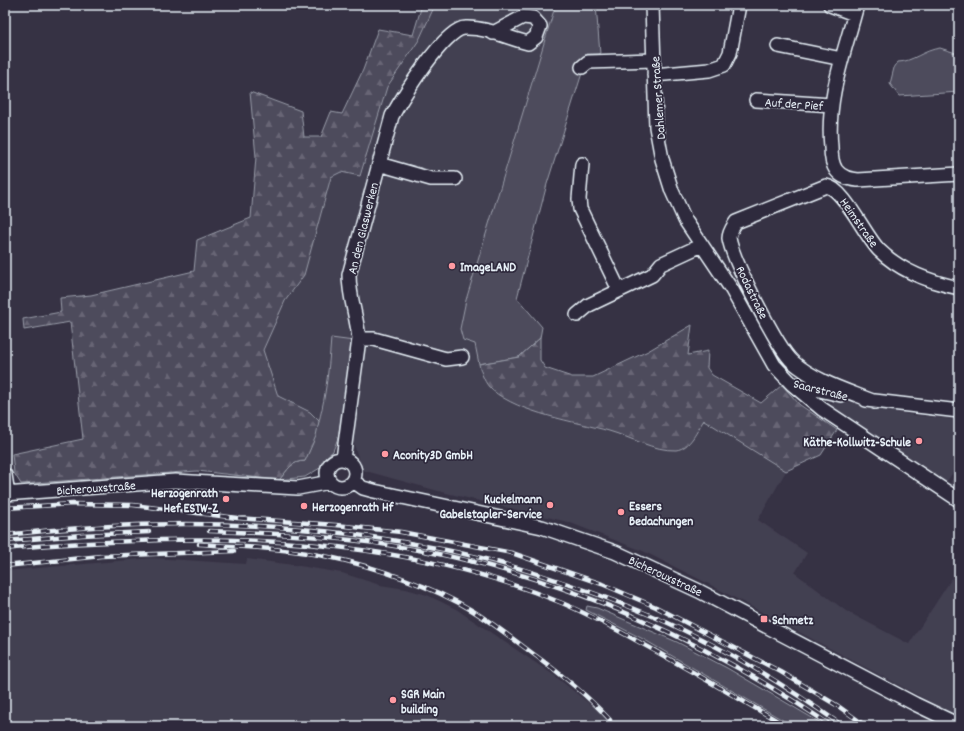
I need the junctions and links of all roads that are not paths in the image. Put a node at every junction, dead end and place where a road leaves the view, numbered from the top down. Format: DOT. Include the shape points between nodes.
graph roads {
  1 [pos="652,5"];
  2 [pos="739,5"];
  3 [pos="830,5"];
  4 [pos="856,10"];
  5 [pos="493,33"];
  6 [pos="778,46"];
  7 [pos="842,59"];
  8 [pos="654,60"];
  9 [pos="582,66"];
  10 [pos="654,75"];
  11 [pos="756,100"];
  12 [pos="832,105"];
  13 [pos="379,164"];
  14 [pos="582,164"];
  15 [pos="959,174"];
  16 [pos="455,179"];
  17 [pos="826,186"];
  18 [pos="704,248"];
  19 [pos="959,288"];
  20 [pos="619,290"];
  21 [pos="577,315"];
  22 [pos="359,339"];
  23 [pos="462,357"];
  24 [pos="792,384"];
  25 [pos="875,402"];
  26 [pos="959,411"];
  27 [pos="343,459"];
  28 [pos="5,475"];
  29 [pos="353,481"];
  30 [pos="330,482"];
  31 [pos="6,494"];
  32 [pos="959,500"];
  33 [pos="959,725"];
  1 -- 8 [label="street, Dahlemer Straße"];
  2 -- 10 [label="street" via="730,53 724,66 709,70"];
  3 -- 4 [label="street, Auf der Pief"];
  4 -- 7 [label="street, Auf der Pief"];
  5 -- 13 [label="street, An den Glaswerken" via="464,28 454,31 438,49 404,93 392,116"];
  6 -- 7 [label="street"];
  7 -- 12 [label="street, Auf der Pief"];
  8 -- 9 [label="street" via="588,62"];
  8 -- 10 [label="street, Dahlemer Straße"];
  10 -- 18 [label="street, Dahlemer Straße" via="656,127 662,159 685,220"];
  11 -- 12 [label="street, Auf der Pief"];
  12 -- 15 [label="street, Auf der Pief" via="831,152 836,169 844,177 858,180"];
  13 -- 16 [label="street, An den Glaswerken" via="431,179"];
  13 -- 22 [label="street, An den Glaswerken" via="349,275 349,288"];
  14 -- 20 [label="street" via="580,209"];
  17 -- 19 [label="street, Heimstraße" via="835,189 865,234 894,263 916,276"];
  17 -- 25 [label="street, Rodastraße" via="736,222 730,240 746,281 782,351 793,362 814,375"];
  18 -- 20 [label="street" via="661,264 652,275"];
  18 -- 24 [label="street, Saarstraße" via="732,290 774,365"];
  20 -- 21 [label="street" via="589,305"];
  22 -- 23 [label="street" via="374,339 446,359"];
  22 -- 27 [label="street, An den Glaswerken"];
  24 -- 25 [label="street, Saarstraße"];
  24 -- 32 [label="street" via="828,414"];
  25 -- 26 [label="street, Saarstraße"];
  27 -- 29 [label="street" via="354,468"];
  27 -- 30 [label="street" via="336,460 327,469"];
  28 -- 31 [label="street"];
  29 -- 30 [label="street, Bicherouxstraße" via="342,487"];
  29 -- 33 [label="street, Bicherouxstraße" via="363,488 374,491 542,527 615,552 699,591"];
  30 -- 31 [label="street, Bicherouxstraße" via="298,488 175,481"];
}
